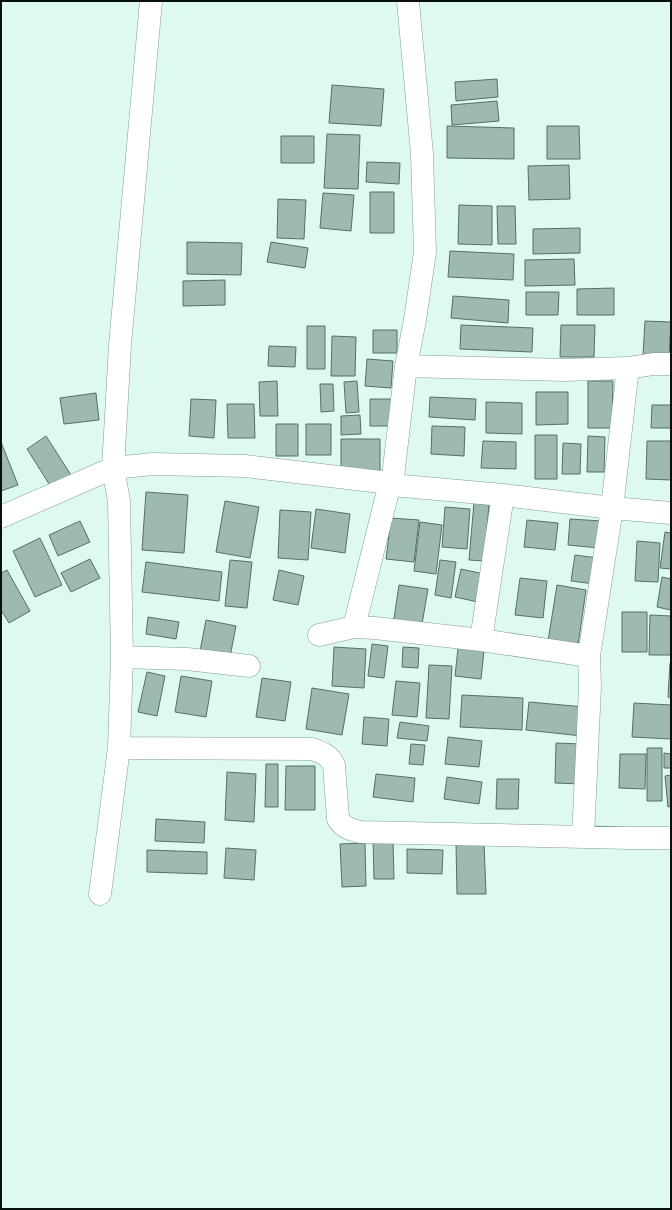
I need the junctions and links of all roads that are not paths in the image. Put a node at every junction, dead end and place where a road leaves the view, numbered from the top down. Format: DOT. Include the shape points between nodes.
graph roads {
  1 [pos="150,1"];
  2 [pos="408,1"];
  3 [pos="671,364"];
  4 [pos="406,366"];
  5 [pos="628,368"];
  6 [pos="113,468"];
  7 [pos="391,484"];
  8 [pos="503,495"];
  9 [pos="612,508"];
  10 [pos="671,513"];
  11 [pos="1,517"];
  12 [pos="354,626"];
  13 [pos="319,635"];
  14 [pos="481,640"];
  15 [pos="589,656"];
  16 [pos="122,657"];
  17 [pos="249,666"];
  18 [pos="119,748"];
  19 [pos="583,837"];
  20 [pos="671,838"];
  21 [pos="100,894"];
  1 -- 6 [label="street" via="120,345"];
  2 -- 4 [label="street" via="422,154 425,252"];
  3 -- 5 [label="street"];
  4 -- 5 [label="street" via="564,370"];
  4 -- 7 [label="street"];
  5 -- 9 [label="street"];
  6 -- 7 [label="street" via="153,464 245,466"];
  6 -- 11 [label="street"];
  6 -- 16 [label="street" via="119,501"];
  7 -- 8 [label="street"];
  7 -- 12 [label="street"];
  8 -- 9 [label="street"];
  8 -- 14 [label="street"];
  9 -- 10 [label="street"];
  9 -- 15 [label="street"];
  12 -- 13 [label="street"];
  12 -- 14 [label="street"];
  14 -- 15 [label="street"];
  15 -- 19 [label="street" via="590,687"];
  16 -- 17 [label="street" via="186,659"];
  16 -- 18 [label="street"];
  18 -- 19 [label="street" via="312,749 331,758 334,765 338,819 342,825 361,832"];
  18 -- 21 [label="street"];
  19 -- 20 [label="street"];
}
